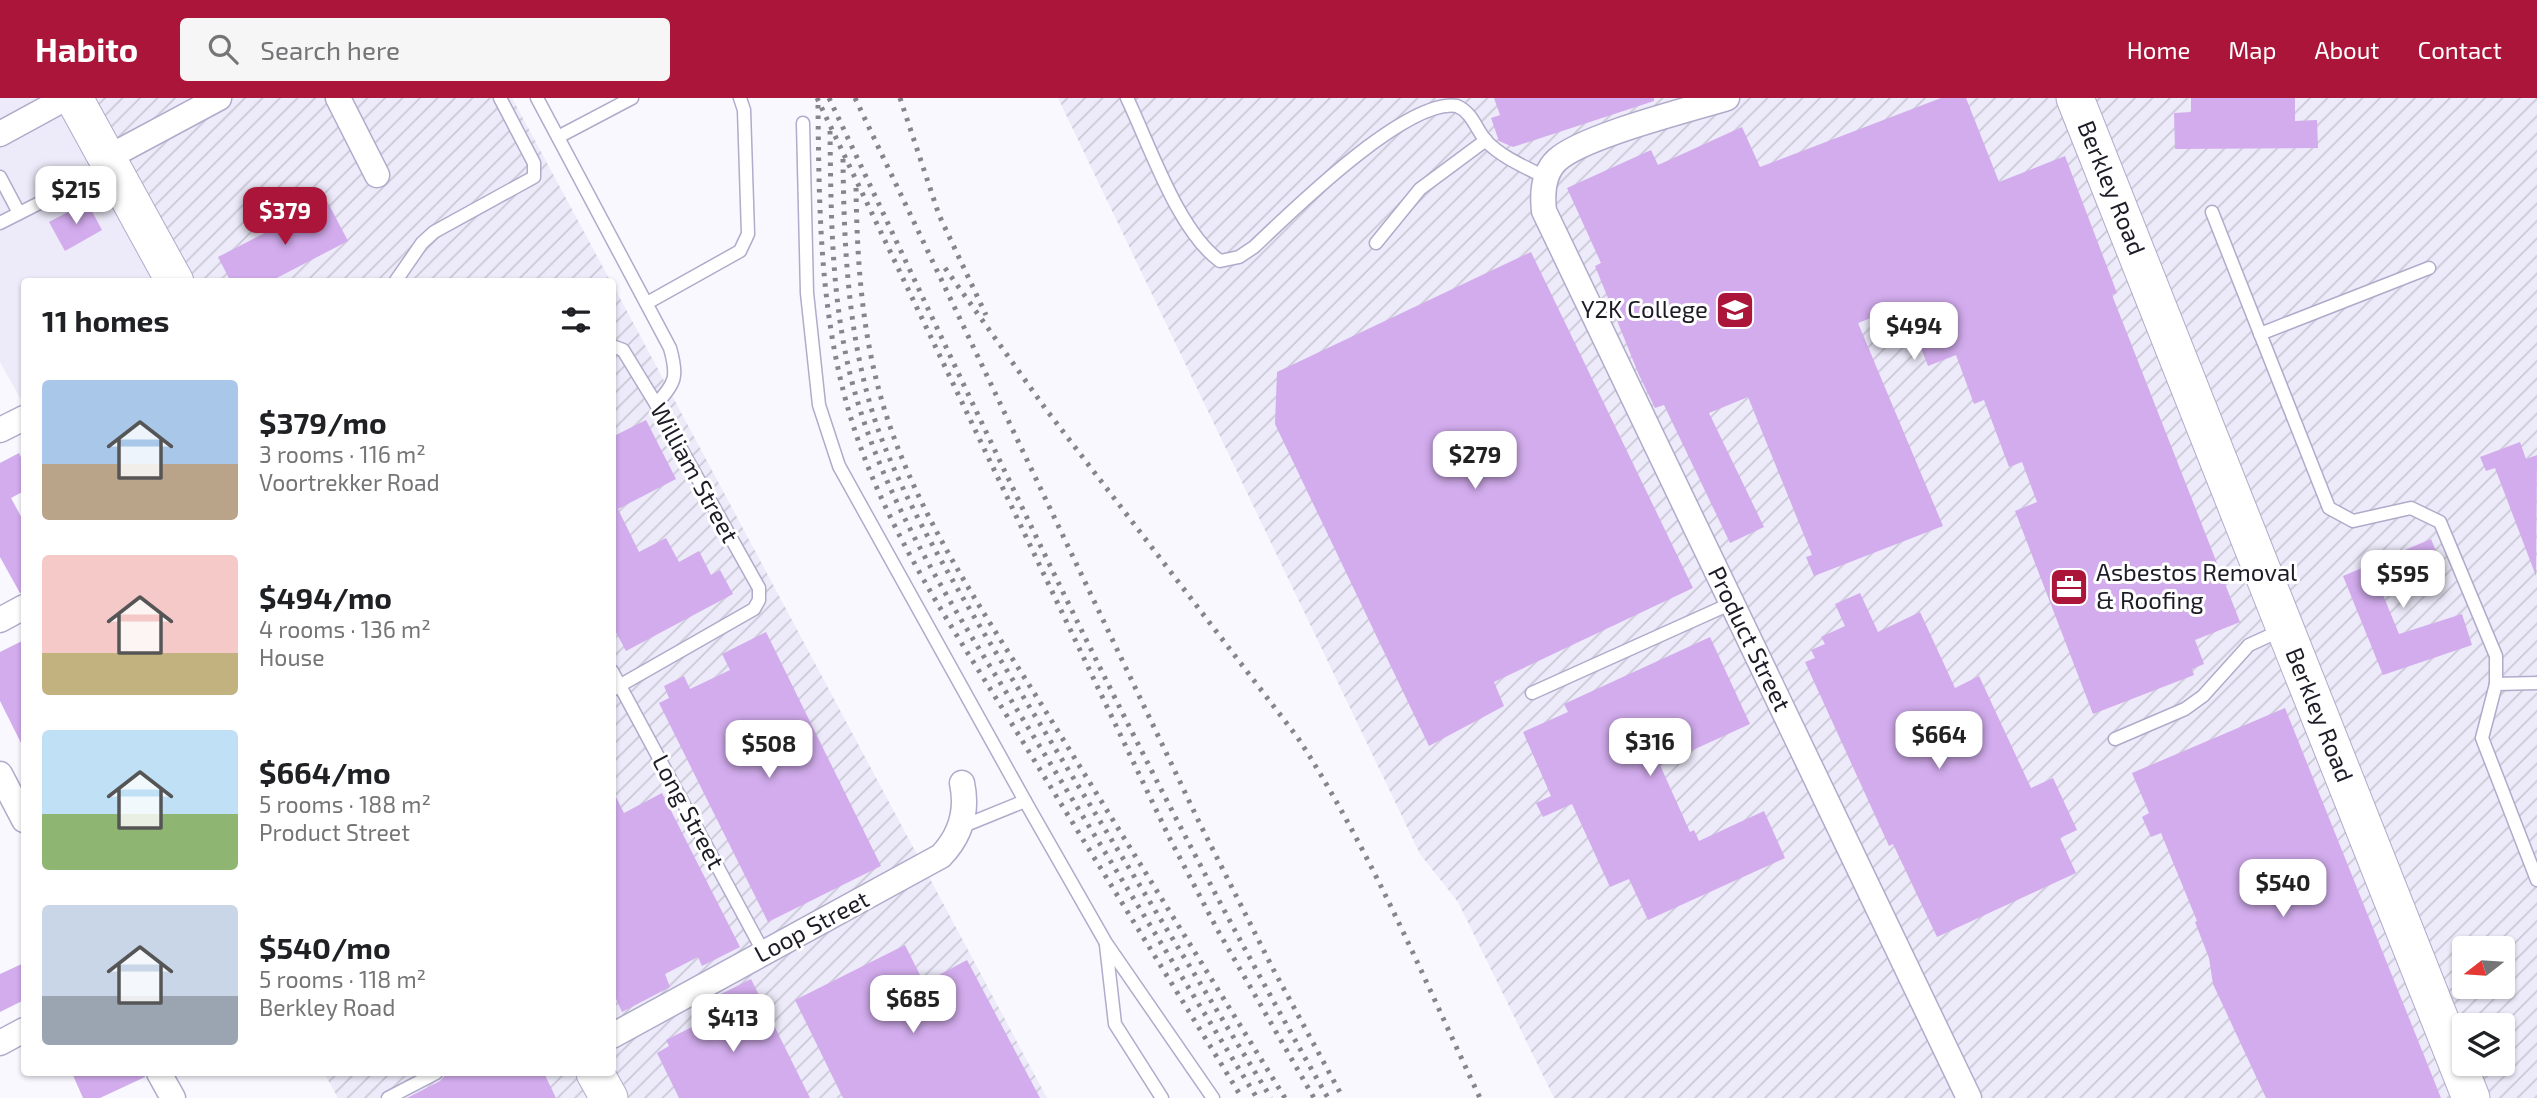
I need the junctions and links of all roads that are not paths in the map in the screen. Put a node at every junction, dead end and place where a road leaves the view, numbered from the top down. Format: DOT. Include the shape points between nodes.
graph roads {
  1 [pos="66,98"];
  2 [pos="74,98"];
  3 [pos="219,98"];
  4 [pos="338,98"];
  5 [pos="500,98"];
  6 [pos="537,98"];
  7 [pos="632,98"];
  8 [pos="740,98"];
  9 [pos="1128,98"];
  10 [pos="1727,98"];
  11 [pos="2075,98"];
  12 [pos="1455,101"];
  13 [pos="803,123"];
  14 [pos="0,134"];
  15 [pos="558,137"];
  16 [pos="1486,140"];
  17 [pos="107,158"];
  18 [pos="377,175"];
  19 [pos="0,177"];
  20 [pos="1546,178"];
  21 [pos="73,186"];
  22 [pos="2212,212"];
  23 [pos="19,214"];
  24 [pos="0,223"];
  25 [pos="1376,243"];
  26 [pos="2429,268"];
  27 [pos="173,278"];
  28 [pos="399,278"];
  29 [pos="647,303"];
  30 [pos="2260,334"];
  31 [pos="616,347"];
  32 [pos="656,404"];
  33 [pos="21,420"];
  34 [pos="0,430"];
  35 [pos="1732,603"];
  36 [pos="21,609"];
  37 [pos="0,620"];
  38 [pos="2285,628"];
  39 [pos="2537,683"];
  40 [pos="2496,684"];
  41 [pos="616,688"];
  42 [pos="1532,693"];
  43 [pos="2115,739"];
  44 [pos="0,774"];
  45 [pos="962,783"];
  46 [pos="1025,801"];
  47 [pos="17,815"];
  48 [pos="961,827"];
  49 [pos="2537,880"];
  50 [pos="1106,943"];
  51 [pos="764,953"];
  52 [pos="21,1032"];
  53 [pos="616,1034"];
  54 [pos="0,1043"];
  55 [pos="161,1076"];
  56 [pos="430,1076"];
  57 [pos="597,1076"];
  58 [pos="173,1098"];
  59 [pos="388,1098"];
  60 [pos="609,1098"];
  61 [pos="1162,1098"];
  62 [pos="1213,1098"];
  63 [pos="1969,1098"];
  64 [pos="2471,1098"];
  1 -- 14 [label="street"];
  2 -- 17 [label="main road"];
  3 -- 17 [label="street"];
  4 -- 18 [label="street"];
  5 -- 28 [label="lane" via="534,163 534,177 435,232"];
  6 -- 15 [label="lane"];
  7 -- 15 [label="lane"];
  8 -- 29 [label="lane" via="748,234 740,251"];
  9 -- 12 [label="lane" via="1189,229 1220,261 1239,257 1254,247 1373,134 1415,108"];
  10 -- 20 [label="street" via="1579,145 1556,161"];
  11 -- 38 [label="main road, Berkley Road"];
  12 -- 16 [label="lane"];
  13 -- 46 [label="lane" via="807,293 819,405 839,466"];
  15 -- 29 [label="lane"];
  16 -- 20 [label="lane" via="1501,154"];
  16 -- 25 [label="lane" via="1420,189"];
  17 -- 27 [label="main road"];
  19 -- 23 [label="lane"];
  20 -- 35 [label="street, Product Street" via="1544,211"];
  21 -- 23 [label="lane"];
  22 -- 30 [label="lane"];
  23 -- 24 [label="lane"];
  26 -- 30 [label="lane"];
  29 -- 32 [label="lane" via="676,369 672,387"];
  30 -- 40 [label="lane" via="2329,508 2353,521 2411,508 2440,522 2496,656"];
  31 -- 32 [label="lane, William Street" via="623,350"];
  32 -- 41 [label="lane, William Street" via="759,588 759,600 754,609"];
  33 -- 34 [label="street"];
  35 -- 42 [label="lane"];
  35 -- 63 [label="street, Product Street"];
  36 -- 37 [label="street"];
  38 -- 43 [label="lane" via="2249,645 2203,696 2185,709"];
  38 -- 64 [label="main road, Berkley Road"];
  39 -- 40 [label="lane"];
  40 -- 49 [label="lane" via="2482,738"];
  41 -- 51 [label="lane, Long Street"];
  44 -- 47 [label="street"];
  45 -- 48 [label="street" via="965,809"];
  46 -- 48 [label="lane"];
  46 -- 50 [label="lane"];
  48 -- 51 [label="street, Loop Street" via="952,845 925,867"];
  50 -- 61 [label="lane" via="1115,1024"];
  50 -- 62 [label="lane"];
  51 -- 53 [label="street, Loop Street"];
  52 -- 54 [label="street"];
  55 -- 58 [label="street"];
  56 -- 59 [label="lane"];
  57 -- 60 [label="main road"];
}
